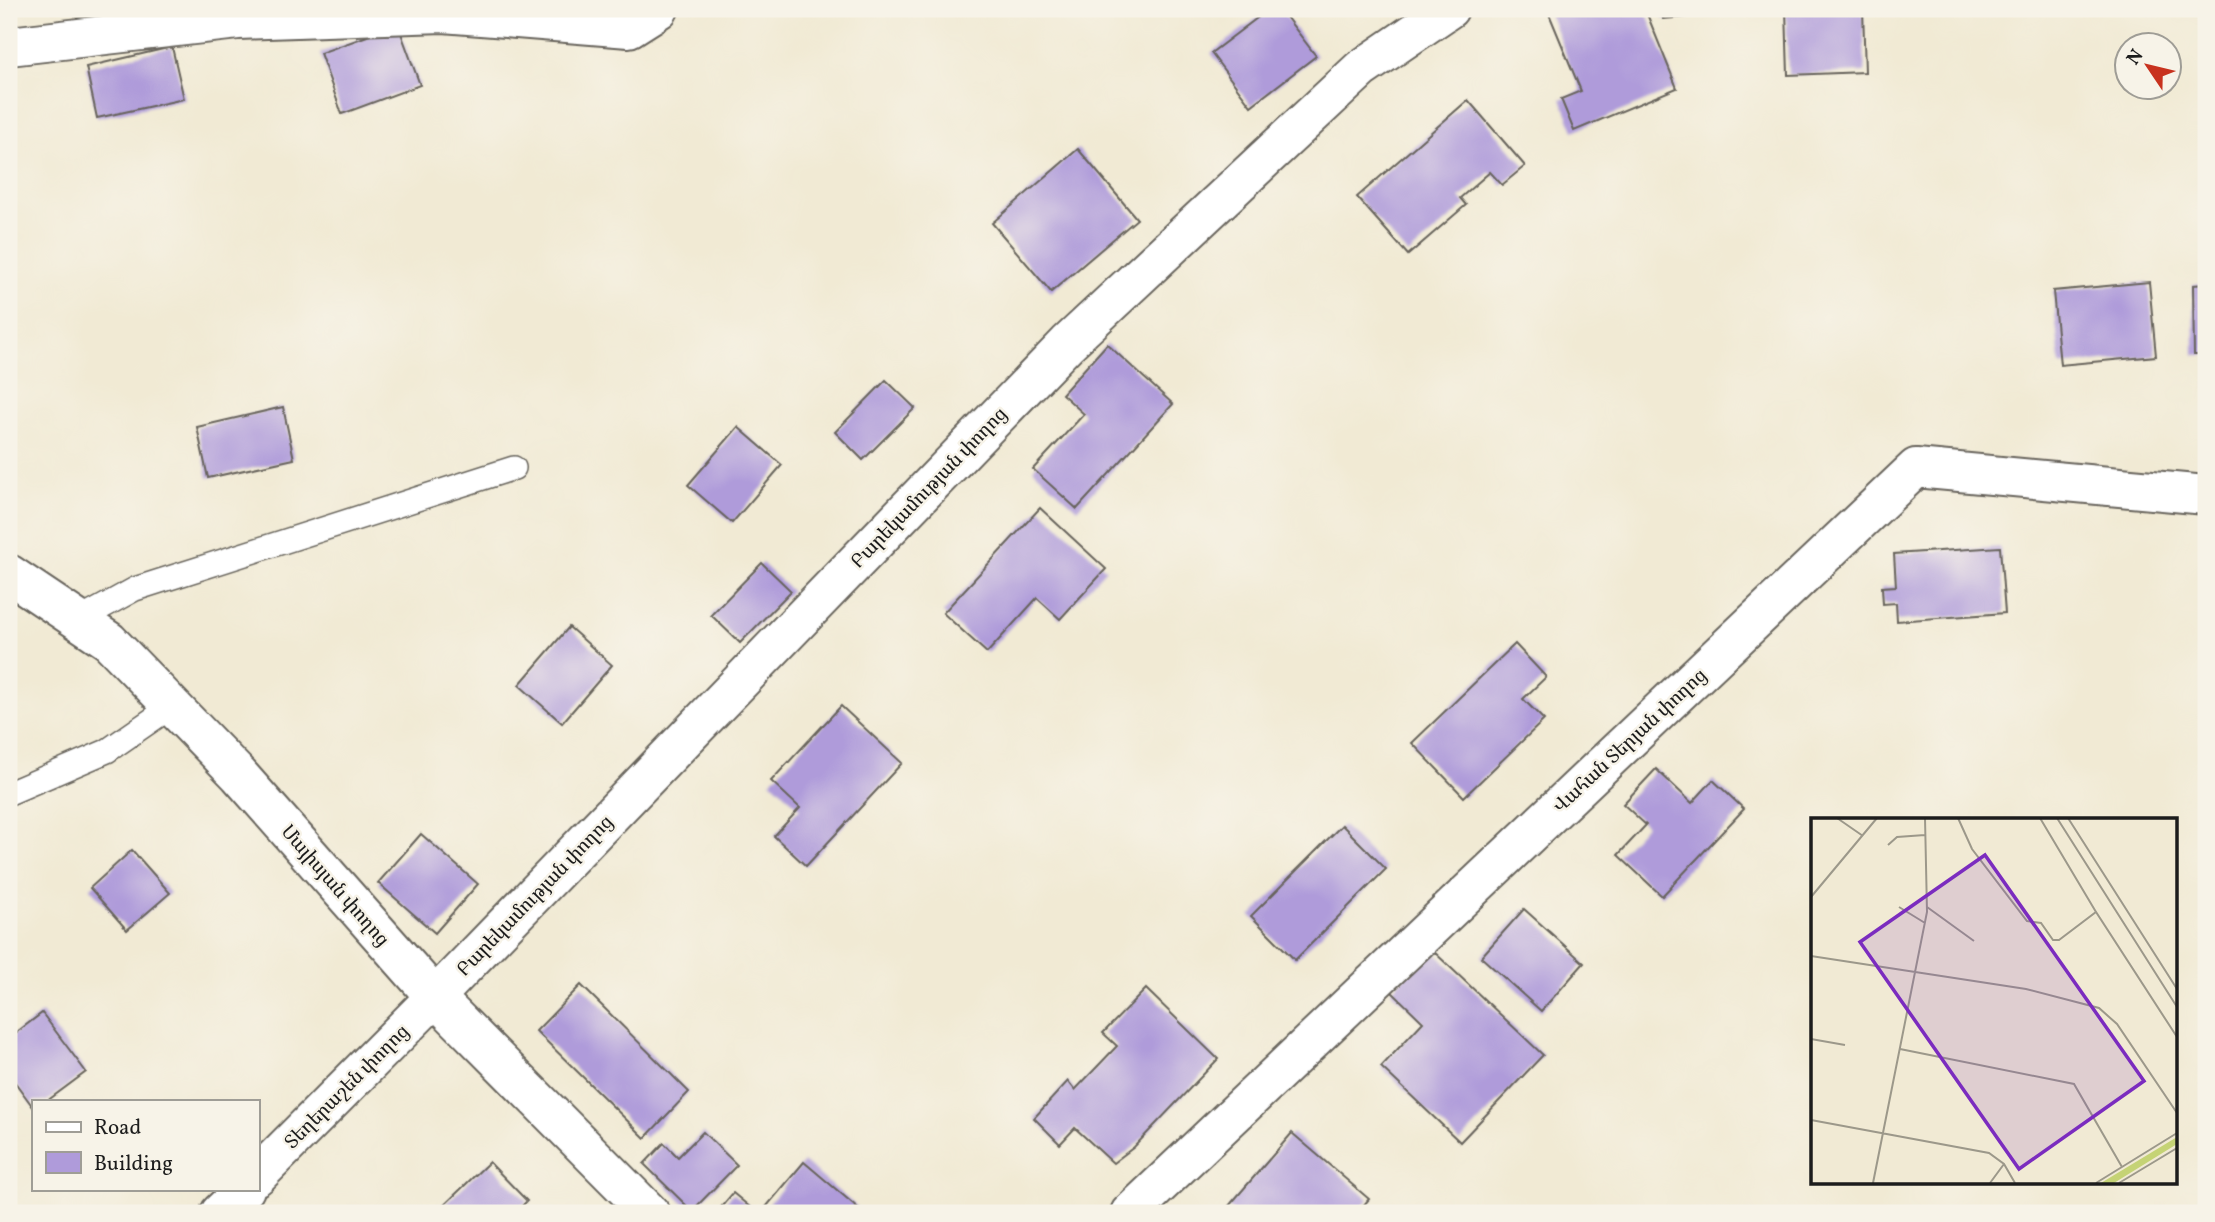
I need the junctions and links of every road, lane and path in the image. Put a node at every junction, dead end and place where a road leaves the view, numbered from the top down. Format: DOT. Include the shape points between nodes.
graph roads {
  1 [pos="659,9"];
  2 [pos="1449,9"];
  3 [pos="9,46"];
  4 [pos="514,468"];
  5 [pos="2206,495"];
  6 [pos="9,574"];
  7 [pos="79,620"];
  8 [pos="172,706"];
  9 [pos="9,793"];
  10 [pos="435,997"];
  11 [pos="259,1174"];
  12 [pos="243,1190"];
  13 [pos="220,1213"];
  14 [pos="650,1213"];
  15 [pos="1130,1213"];
  1 -- 3 [label="street" via="629,29 443,13 238,20"];
  2 -- 10 [label="street, Բարեկամության փողոց" via="1361,69 1068,343"];
  4 -- 7 [label="lane" via="135,589"];
  5 -- 15 [label="street, Վահան Տերյան փողոց" via="1916,468"];
  6 -- 7 [label="street, Մայիսյան փողոց"];
  7 -- 8 [label="street, Մայիսյան փողոց" via="109,641"];
  8 -- 9 [label="lane" via="107,751"];
  8 -- 10 [label="street, Մայիսյան փողոց"];
  10 -- 11 [label="street, Տեղերաշեն փողոց"];
  10 -- 14 [label="street, Մայիսյան փողոց"];
  12 -- 13 [label="street"];
}
